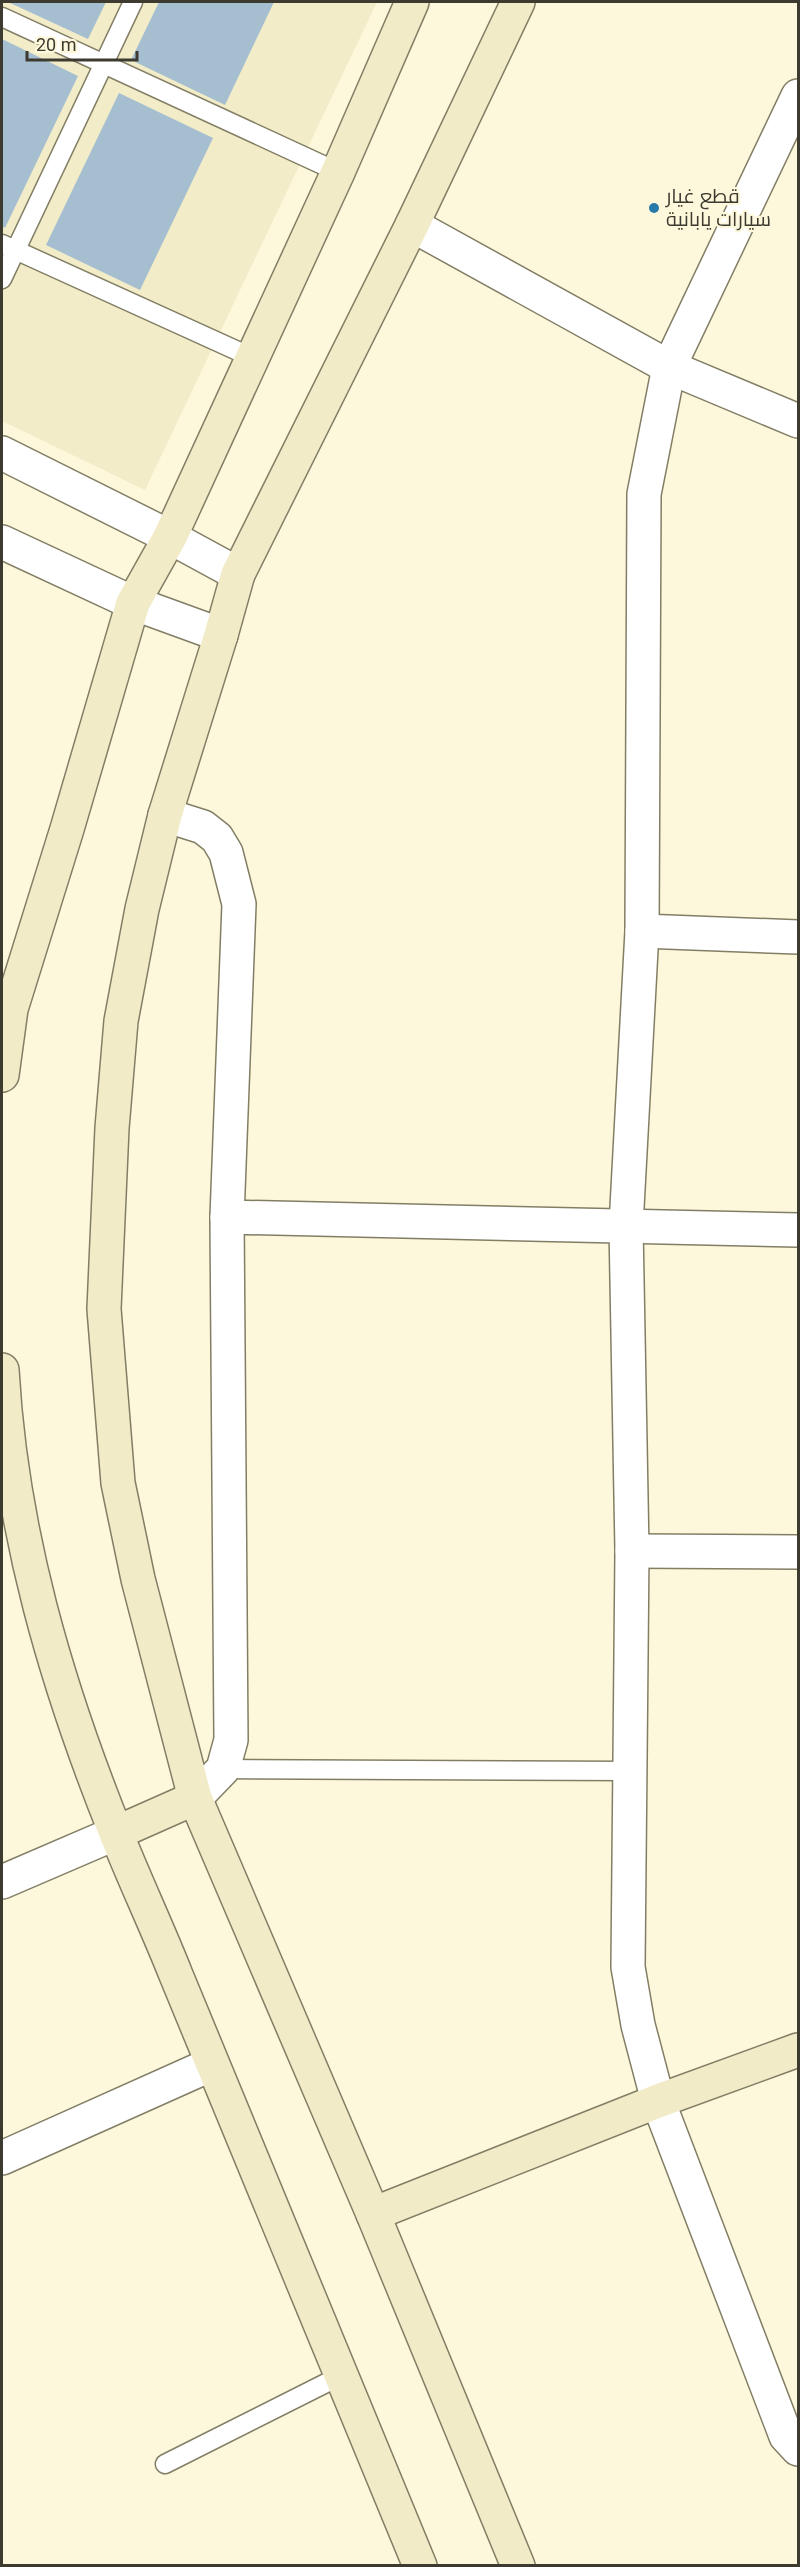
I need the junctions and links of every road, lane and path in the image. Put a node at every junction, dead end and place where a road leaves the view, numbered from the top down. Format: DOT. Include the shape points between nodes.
graph roads {
  1 [pos="133,2"];
  2 [pos="411,2"];
  3 [pos="518,2"];
  4 [pos="2,17"];
  5 [pos="103,64"];
  6 [pos="798,96"];
  7 [pos="338,172"];
  8 [pos="412,225"];
  9 [pos="8,247"];
  10 [pos="2,279"];
  11 [pos="251,357"];
  12 [pos="669,367"];
  13 [pos="798,421"];
  14 [pos="2,453"];
  15 [pos="170,537"];
  16 [pos="2,542"];
  17 [pos="238,574"];
  18 [pos="134,603"];
  19 [pos="221,635"];
  20 [pos="165,815"];
  21 [pos="642,931"];
  22 [pos="798,937"];
  23 [pos="6,1006"];
  24 [pos="2,1075"];
  25 [pos="226,1217"];
  26 [pos="626,1226"];
  27 [pos="798,1230"];
  28 [pos="2,1370"];
  29 [pos="3,1431"];
  30 [pos="632,1551"];
  31 [pos="798,1552"];
  32 [pos="223,1769"];
  33 [pos="630,1771"];
  34 [pos="195,1798"];
  35 [pos="116,1833"];
  36 [pos="2,1882"];
  37 [pos="798,2049"];
  38 [pos="212,2064"];
  39 [pos="658,2101"];
  40 [pos="2,2158"];
  41 [pos="374,2214"];
  42 [pos="342,2375"];
  43 [pos="798,2449"];
  44 [pos="165,2464"];
  45 [pos="420,2565"];
  46 [pos="518,2565"];
  1 -- 5 [label="lane"];
  2 -- 7 [label="main road"];
  3 -- 8 [label="main road"];
  4 -- 5 [label="lane"];
  5 -- 7 [label="lane"];
  5 -- 9 [label="lane"];
  6 -- 12 [label="street"];
  7 -- 11 [label="main road"];
  8 -- 12 [label="street"];
  8 -- 17 [label="main road"];
  9 -- 10 [label="lane"];
  9 -- 11 [label="lane"];
  11 -- 15 [label="main road"];
  12 -- 13 [label="street"];
  12 -- 21 [label="street" via="644,494"];
  14 -- 15 [label="street"];
  15 -- 17 [label="street"];
  15 -- 18 [label="main road"];
  16 -- 18 [label="street"];
  17 -- 19 [label="main road"];
  18 -- 19 [label="street"];
  18 -- 23 [label="main road" via="67,830"];
  19 -- 20 [label="main road"];
  20 -- 25 [label="street" via="203,827 218,838 226,853 239,904"];
  20 -- 34 [label="main road" via="142,909 122,1021 112,1128 104,1310 118,1483 138,1579"];
  21 -- 22 [label="street"];
  21 -- 26 [label="street"];
  23 -- 24 [label="main road"];
  25 -- 26 [label="street"];
  25 -- 32 [label="street" via="232,1709 231,1740"];
  26 -- 27 [label="street"];
  26 -- 30 [label="street"];
  28 -- 29 [label="main road"];
  29 -- 35 [label="main road" via="29,1567 47,1636"];
  30 -- 31 [label="street"];
  30 -- 33 [label="street"];
  32 -- 33 [label="lane"];
  32 -- 34 [label="street"];
  33 -- 39 [label="street" via="628,1967"];
  34 -- 35 [label="main road"];
  34 -- 41 [label="main road"];
  35 -- 36 [label="street"];
  35 -- 38 [label="main road"];
  37 -- 39 [label="main road"];
  38 -- 40 [label="street"];
  38 -- 42 [label="main road"];
  39 -- 41 [label="main road"];
  39 -- 43 [label="street" via="786,2436"];
  41 -- 46 [label="main road"];
  42 -- 44 [label="lane"];
  42 -- 45 [label="main road"];
}
